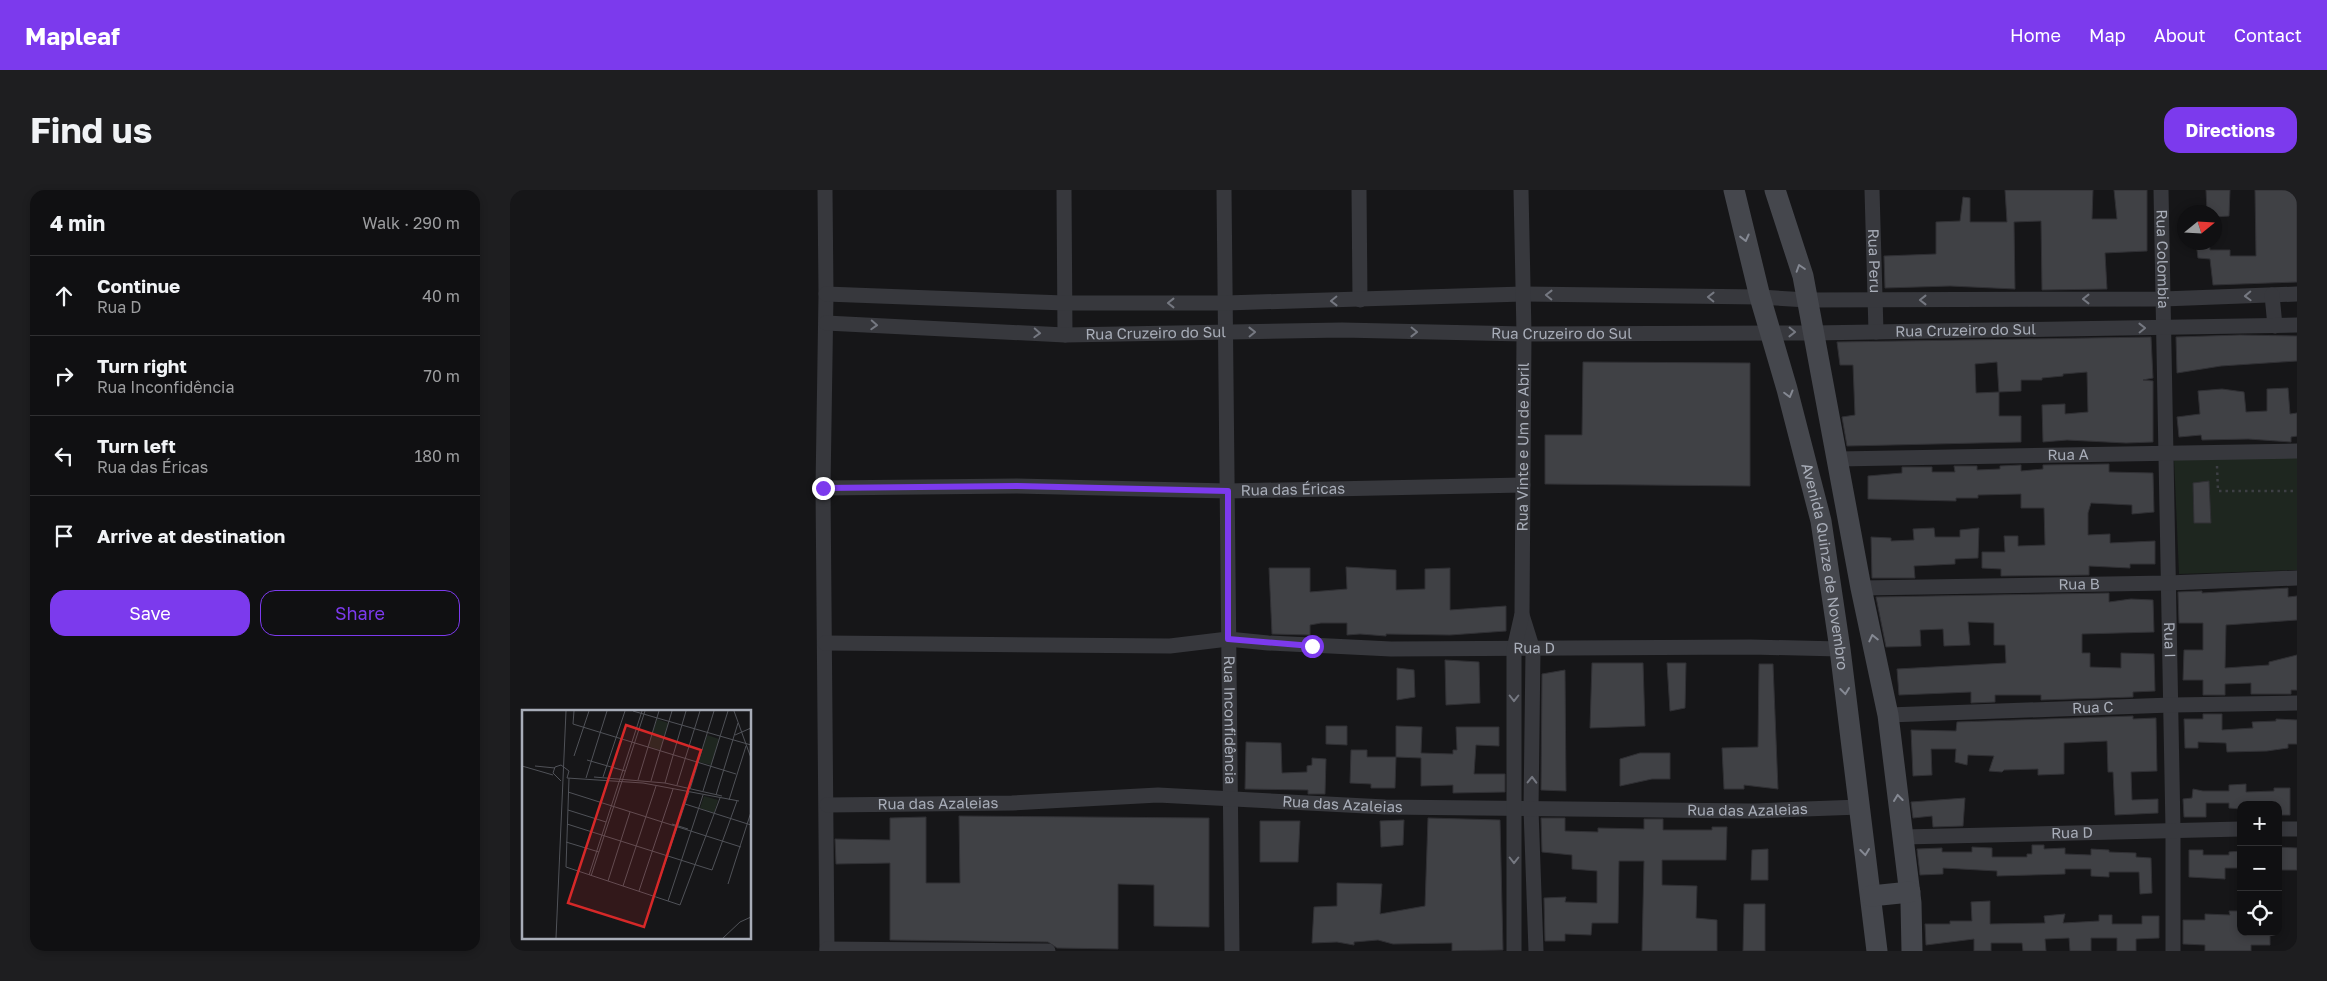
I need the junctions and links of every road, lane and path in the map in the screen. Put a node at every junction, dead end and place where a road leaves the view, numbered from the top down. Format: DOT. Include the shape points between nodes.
graph roads {
  1 [pos="825,190"];
  2 [pos="1064,190"];
  3 [pos="1224,190"];
  4 [pos="1360,190"];
  5 [pos="1521,190"];
  6 [pos="1734,190"];
  7 [pos="1775,190"];
  8 [pos="1872,190"];
  9 [pos="2161,190"];
  10 [pos="826,294"];
  11 [pos="1523,294"];
  12 [pos="2297,294"];
  13 [pos="2272,295"];
  14 [pos="1760,297"];
  15 [pos="2163,299"];
  16 [pos="1360,300"];
  17 [pos="1807,300"];
  18 [pos="1875,300"];
  19 [pos="1066,303"];
  20 [pos="1226,303"];
  21 [pos="826,323"];
  22 [pos="2297,325"];
  23 [pos="2275,326"];
  24 [pos="2163,328"];
  25 [pos="1771,332"];
  26 [pos="1876,332"];
  27 [pos="1225,333"];
  28 [pos="1814,333"];
  29 [pos="1524,334"];
  30 [pos="1065,335"];
  31 [pos="2297,451"];
  32 [pos="2166,452"];
  33 [pos="2217,462"];
  34 [pos="1839,466"];
  35 [pos="1812,483"];
  36 [pos="1522,485"];
  37 [pos="823,488"];
  38 [pos="1228,491"];
  39 [pos="2297,491"];
  40 [pos="2297,578"];
  41 [pos="2168,582"];
  42 [pos="1861,588"];
  43 [pos="1522,614"];
  44 [pos="1228,639"];
  45 [pos="825,643"];
  46 [pos="1514,649"];
  47 [pos="1840,649"];
  48 [pos="1533,650"];
  49 [pos="2297,703"];
  50 [pos="2171,704"];
  51 [pos="1888,715"];
  52 [pos="1231,799"];
  53 [pos="827,805"];
  54 [pos="1860,807"];
  55 [pos="1514,809"];
  56 [pos="1531,809"];
  57 [pos="2173,830"];
  58 [pos="2237,830"];
  59 [pos="2282,830"];
  60 [pos="2297,830"];
  61 [pos="1903,837"];
  62 [pos="1910,892"];
  63 [pos="1871,896"];
  64 [pos="827,950"];
  65 [pos="1048,951"];
  66 [pos="1232,951"];
  67 [pos="1514,951"];
  68 [pos="1536,951"];
  69 [pos="1877,951"];
  70 [pos="1912,951"];
  71 [pos="2173,951"];
  1 -- 10 [label="street"];
  2 -- 19 [label="street"];
  3 -- 20 [label="street, Rua Inconfidência"];
  4 -- 16 [label="street"];
  5 -- 11 [label="street, Rua Vinte e Um de Abril"];
  6 -- 14 [label="main road, Avenida Quinze de Novembro, one-way"];
  17 -- 7 [label="main road, one-way" via="1803,276"];
  8 -- 18 [label="street, Rua Peru"];
  9 -- 15 [label="street, Rua Colombia"];
  10 -- 19 [label="street, Rua Cruzeiro do Sul"];
  10 -- 21 [label="street"];
  14 -- 11 [label="street, Rua Cruzeiro do Sul, one-way"];
  11 -- 16 [label="street, Rua Cruzeiro do Sul"];
  11 -- 29 [label="street, Rua Vinte e Um de Abril"];
  12 -- 13 [label="street, Rua Cruzeiro do Sul"];
  13 -- 15 [label="street, Rua Cruzeiro do Sul, one-way"];
  13 -- 23 [label="street"];
  14 -- 17 [label="street, Rua Cruzeiro do Sul"];
  14 -- 25 [label="main road, Avenida Quinze de Novembro"];
  15 -- 18 [label="street, Rua Cruzeiro do Sul, one-way"];
  15 -- 24 [label="street, Rua Colombia"];
  16 -- 20 [label="street, Rua Cruzeiro do Sul, one-way"];
  17 -- 18 [label="street, Rua Cruzeiro do Sul"];
  17 -- 28 [label="main road"];
  18 -- 26 [label="street, Rua Peru"];
  20 -- 19 [label="street, Rua Cruzeiro do Sul, one-way"];
  19 -- 30 [label="street"];
  20 -- 27 [label="street, Rua Inconfidência"];
  21 -- 30 [label="street, Rua Cruzeiro do Sul, one-way"];
  21 -- 37 [label="street"];
  22 -- 23 [label="street, Rua Cruzeiro do Sul"];
  23 -- 24 [label="street, Rua Cruzeiro do Sul"];
  26 -- 24 [label="street, Rua Cruzeiro do Sul, one-way"];
  24 -- 32 [label="street, Rua I"];
  25 -- 28 [label="street, Rua Cruzeiro do Sul, one-way"];
  25 -- 29 [label="street, Rua Cruzeiro do Sul"];
  25 -- 35 [label="main road, Avenida Quinze de Novembro, one-way"];
  26 -- 28 [label="street, Rua Cruzeiro do Sul"];
  27 -- 29 [label="street, Rua Cruzeiro do Sul, one-way" via="1342,330"];
  27 -- 30 [label="street, Rua Cruzeiro do Sul"];
  27 -- 38 [label="street, Rua Inconfidência"];
  28 -- 34 [label="main road"];
  29 -- 36 [label="street, Rua Vinte e Um de Abril"];
  31 -- 32 [label="street, Rua A"];
  32 -- 34 [label="street, Rua A"];
  32 -- 41 [label="street, Rua I"];
  33 -- 39 [label="path" via="2218,491"];
  34 -- 35 [label="main road"];
  34 -- 42 [label="main road"];
  35 -- 47 [label="main road, Avenida Quinze de Novembro" via="1822,521"];
  36 -- 38 [label="street, Rua das Éricas"];
  36 -- 43 [label="street, Rua Vinte e Um de Abril"];
  37 -- 38 [label="street, Rua das Éricas" via="1017,486"];
  37 -- 45 [label="street"];
  38 -- 44 [label="street, Rua Inconfidência"];
  40 -- 41 [label="street, Rua B"];
  41 -- 42 [label="street, Rua B"];
  41 -- 50 [label="street, Rua I"];
  51 -- 42 [label="main road, one-way"];
  43 -- 46 [label="street, Rua Vinte e Um de Abril"];
  43 -- 48 [label="street, Rua Vinte e Um de Abril"];
  44 -- 45 [label="street, Rua D" via="1170,646"];
  44 -- 46 [label="street, Rua D" via="1391,649"];
  44 -- 52 [label="street, Rua Inconfidência"];
  45 -- 53 [label="street"];
  46 -- 48 [label="street, Rua D"];
  46 -- 55 [label="street, Rua Vinte e Um de Abril, one-way"];
  47 -- 48 [label="street, Rua D" via="1751,646"];
  47 -- 54 [label="main road, Avenida Quinze de Novembro, one-way"];
  56 -- 48 [label="street, Rua Vinte e Um de Abril, one-way"];
  49 -- 50 [label="street, Rua C"];
  50 -- 51 [label="street, Rua C"];
  50 -- 57 [label="street, Rua I"];
  61 -- 51 [label="main road, one-way"];
  52 -- 53 [label="street, Rua das Azaleias" via="1158,794 1012,803"];
  52 -- 55 [label="street, Rua das Azaleias"];
  52 -- 66 [label="street, Rua Inconfidência"];
  53 -- 64 [label="street"];
  54 -- 56 [label="street, Rua das Azaleias" via="1753,811"];
  54 -- 63 [label="main road, Avenida Quinze de Novembro, one-way"];
  55 -- 56 [label="street, Rua das Azaleias"];
  55 -- 67 [label="street, Rua Vinte e Um de Abril, one-way"];
  56 -- 68 [label="street, Rua Vinte e Um de Abril"];
  57 -- 58 [label="street, Rua D"];
  57 -- 61 [label="street, Rua D"];
  57 -- 71 [label="street, Rua I"];
  59 -- 60 [label="street"];
  61 -- 62 [label="main road"];
  62 -- 63 [label="main road"];
  62 -- 70 [label="main road"];
  63 -- 69 [label="main road, Avenida Quinze de Novembro"];
  64 -- 65 [label="street"];
}
